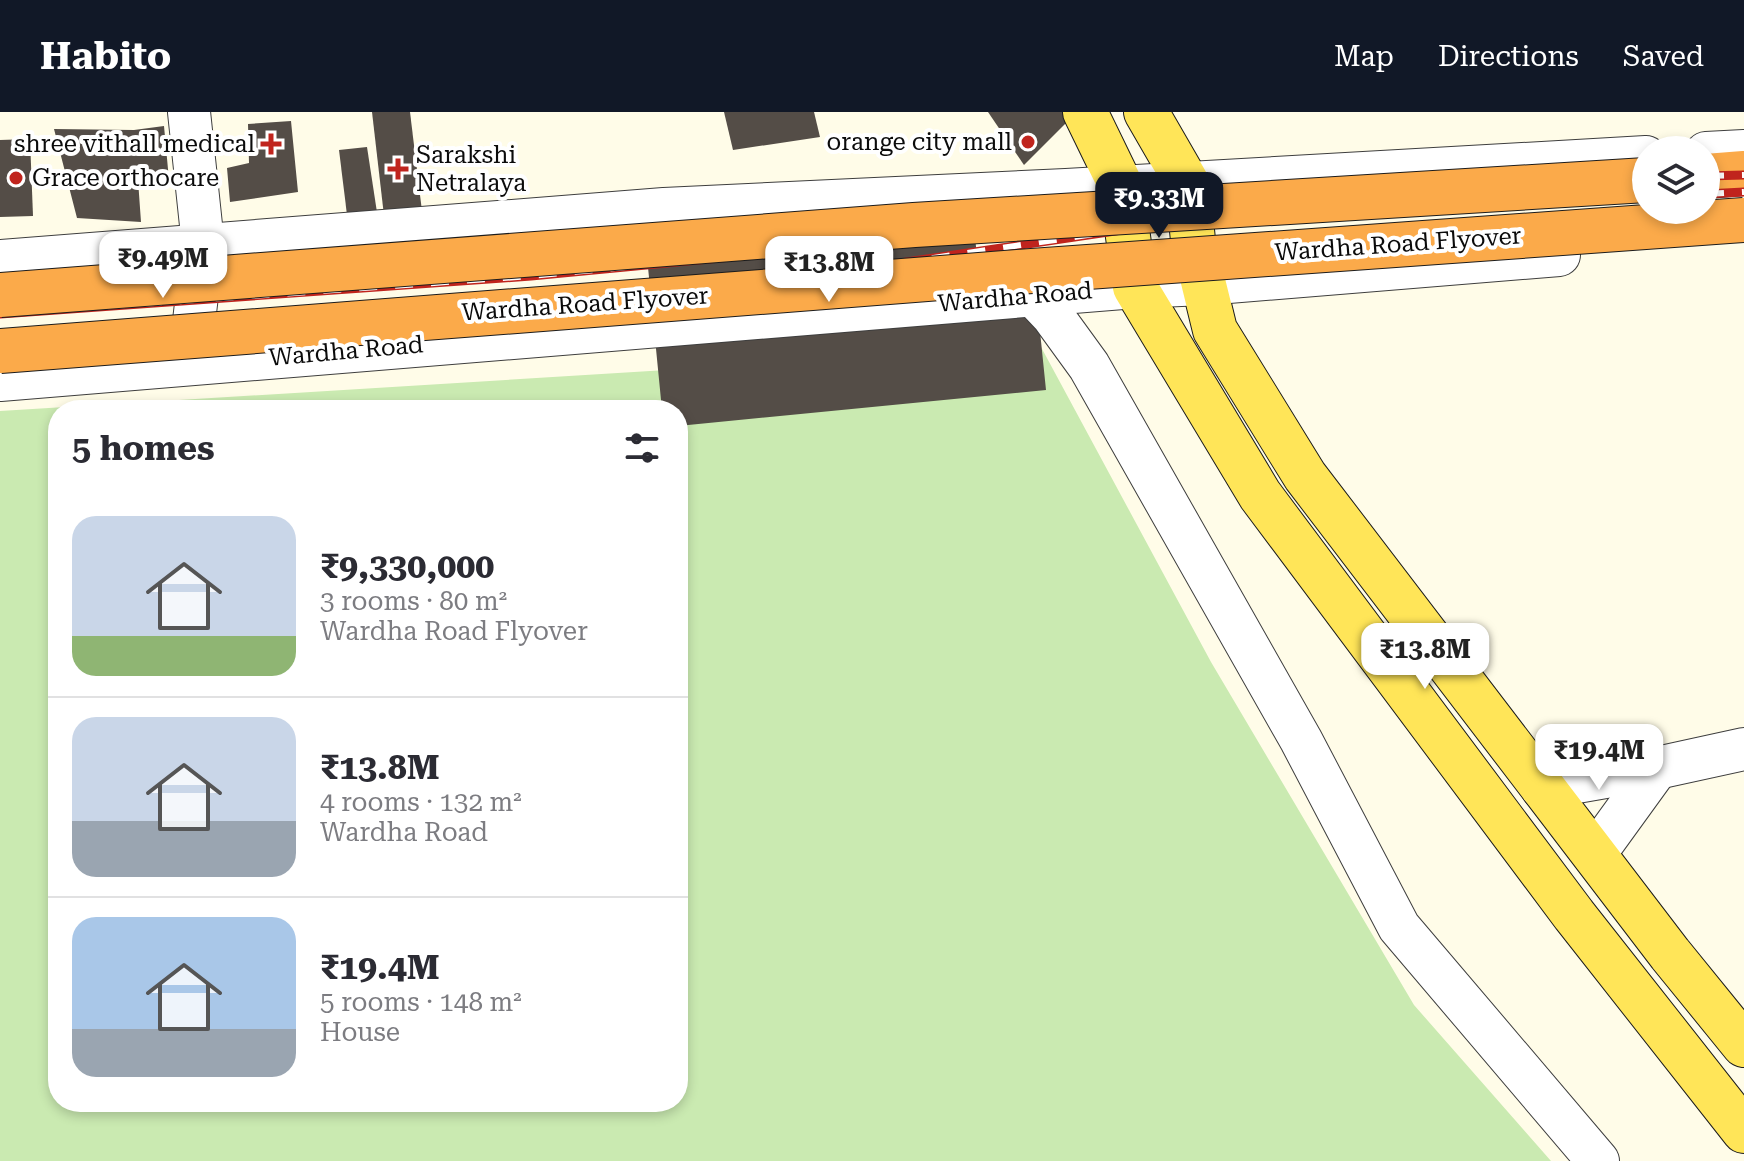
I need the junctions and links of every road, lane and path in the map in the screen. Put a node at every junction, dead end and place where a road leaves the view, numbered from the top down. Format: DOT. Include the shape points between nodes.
graph roads {
  1 [pos="189,112"];
  2 [pos="1085,112"];
  3 [pos="1146,112"];
  4 [pos="1744,151"];
  5 [pos="1720,152"];
  6 [pos="1632,158"];
  7 [pos="1744,173"];
  8 [pos="1720,175"];
  9 [pos="1632,181"];
  10 [pos="1187,183"];
  11 [pos="1121,186"];
  12 [pos="1744,220"];
  13 [pos="1744,240"];
  14 [pos="203,244"];
  15 [pos="0,261"];
  16 [pos="1204,284"];
  17 [pos="1135,287"];
  18 [pos="0,295"];
  19 [pos="1034,296"];
  20 [pos="0,351"];
  21 [pos="189,364"];
  22 [pos="0,380"];
  23 [pos="1744,749"];
  24 [pos="1657,768"];
  25 [pos="1542,788"];
  26 [pos="1594,855"];
  27 [pos="1744,1045"];
  28 [pos="1744,1131"];
  29 [pos="1598,1161"];
  1 -- 14 [label="street"];
  2 -- 11 [label="main road"];
  3 -- 10 [label="main road"];
  4 -- 5 [label="street"];
  6 -- 10 [label="street"];
  7 -- 8 [label="highway"];
  9 -- 18 [label="highway, Wardha Road Flyover, bridge" via="914,225"];
  10 -- 11 [label="street"];
  10 -- 16 [label="main road"];
  11 -- 14 [label="street" via="664,209"];
  11 -- 17 [label="main road"];
  12 -- 20 [label="highway, Wardha Road Flyover, bridge"];
  13 -- 16 [label="street, Wardha Road"];
  14 -- 15 [label="street"];
  14 -- 21 [label="street"];
  16 -- 17 [label="street, Wardha Road"];
  16 -- 25 [label="main road" via="1215,330 1305,476"];
  17 -- 19 [label="street, Wardha Road"];
  17 -- 28 [label="main road" via="1260,495 1574,915"];
  19 -- 21 [label="street, Wardha Road"];
  19 -- 29 [label="street" via="1089,366 1301,740 1399,927"];
  21 -- 22 [label="street, Wardha Road"];
  23 -- 24 [label="street"];
  24 -- 25 [label="street"];
  24 -- 26 [label="street"];
  25 -- 26 [label="main road"];
  26 -- 27 [label="main road"];
}
